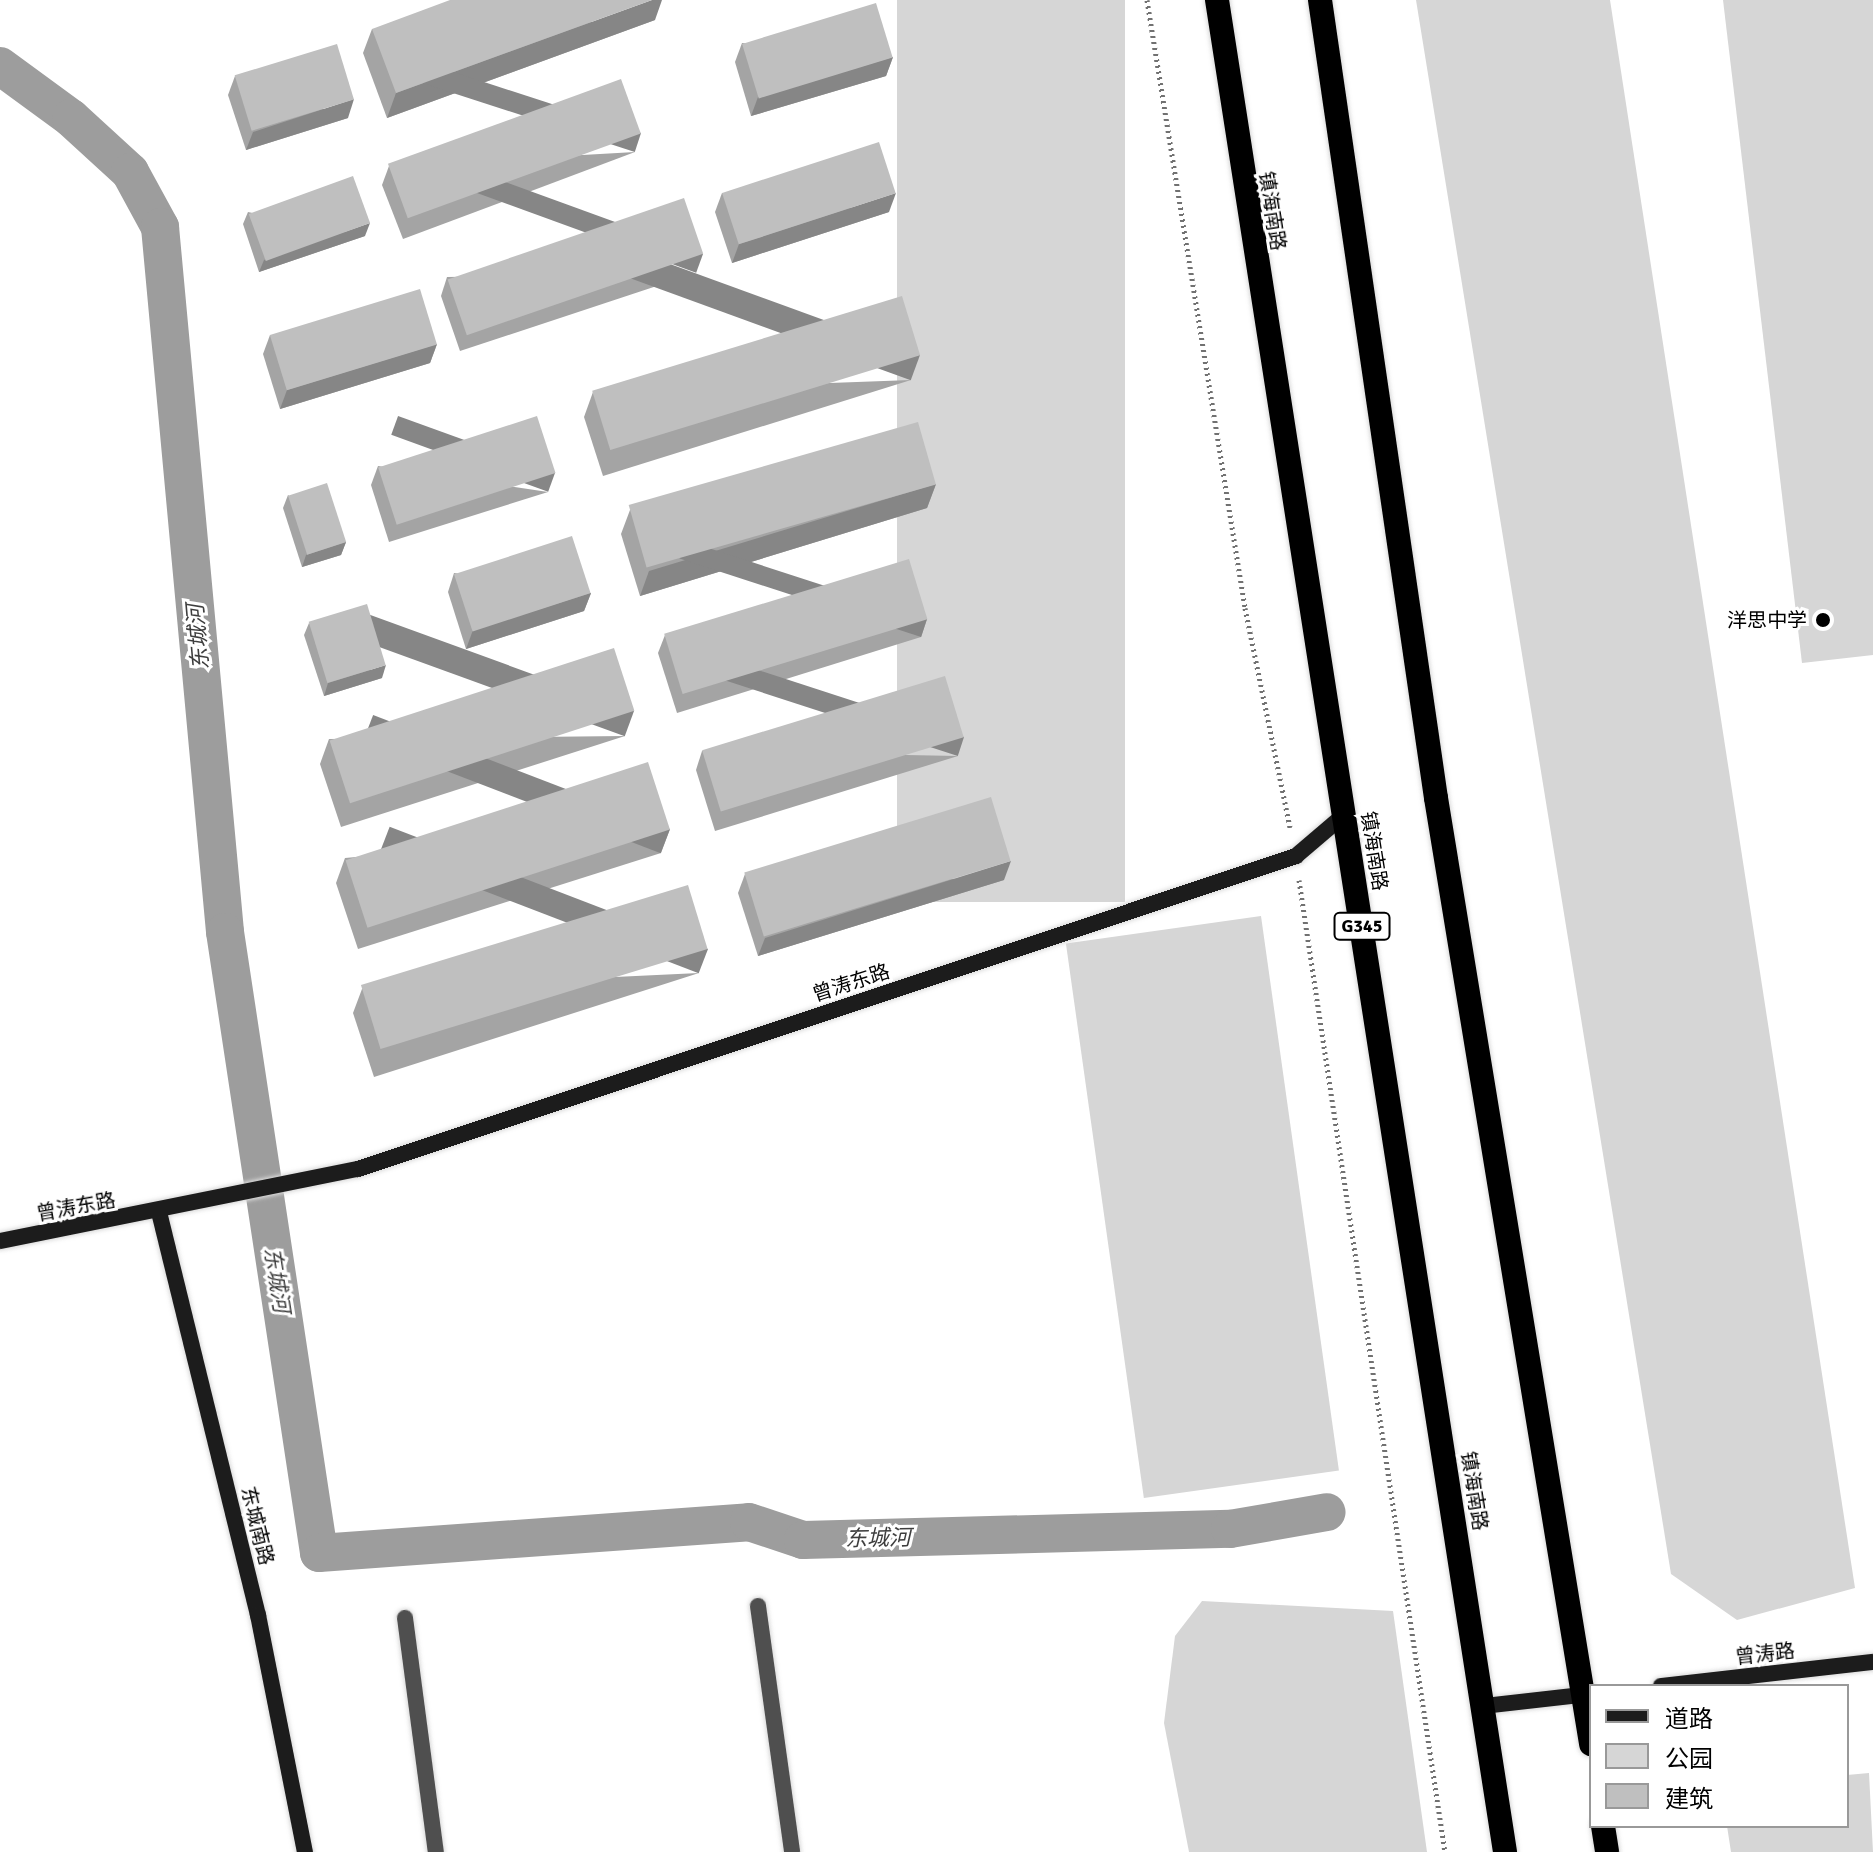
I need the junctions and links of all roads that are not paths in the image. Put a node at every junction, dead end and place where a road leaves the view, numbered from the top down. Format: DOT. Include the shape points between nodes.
graph roads {
  1 [pos="1217,0"];
  2 [pos="1320,0"];
  3 [pos="1344,815"];
  4 [pos="159,1212"];
  5 [pos="0,1241"];
  6 [pos="758,1606"];
  7 [pos="405,1618"];
  8 [pos="1873,1662"];
  9 [pos="1679,1684"];
  10 [pos="1587,1694"];
  11 [pos="1484,1706"];
  12 [pos="1589,1719"];
  13 [pos="1603,1828"];
  14 [pos="305,1852"];
  15 [pos="436,1852"];
  16 [pos="792,1852"];
  17 [pos="1505,1852"];
  18 [pos="1607,1852"];
  1 -- 3 [label="highway, 镇海南路 / G345"];
  2 -- 10 [label="highway" via="1436,798"];
  3 -- 4 [label="street, 曾涛东路" via="1296,856 358,1169"];
  3 -- 11 [label="highway, 镇海南路 / G345"];
  4 -- 5 [label="street, 曾涛东路"];
  4 -- 14 [label="street, 东城南路" via="258,1615"];
  6 -- 16 [label="street"];
  7 -- 15 [label="street"];
  8 -- 9 [label="street, 曾涛路"];
  10 -- 11 [label="street"];
  10 -- 12 [label="highway"];
  11 -- 17 [label="highway, 镇海南路 / G345"];
  13 -- 18 [label="highway"];
}
